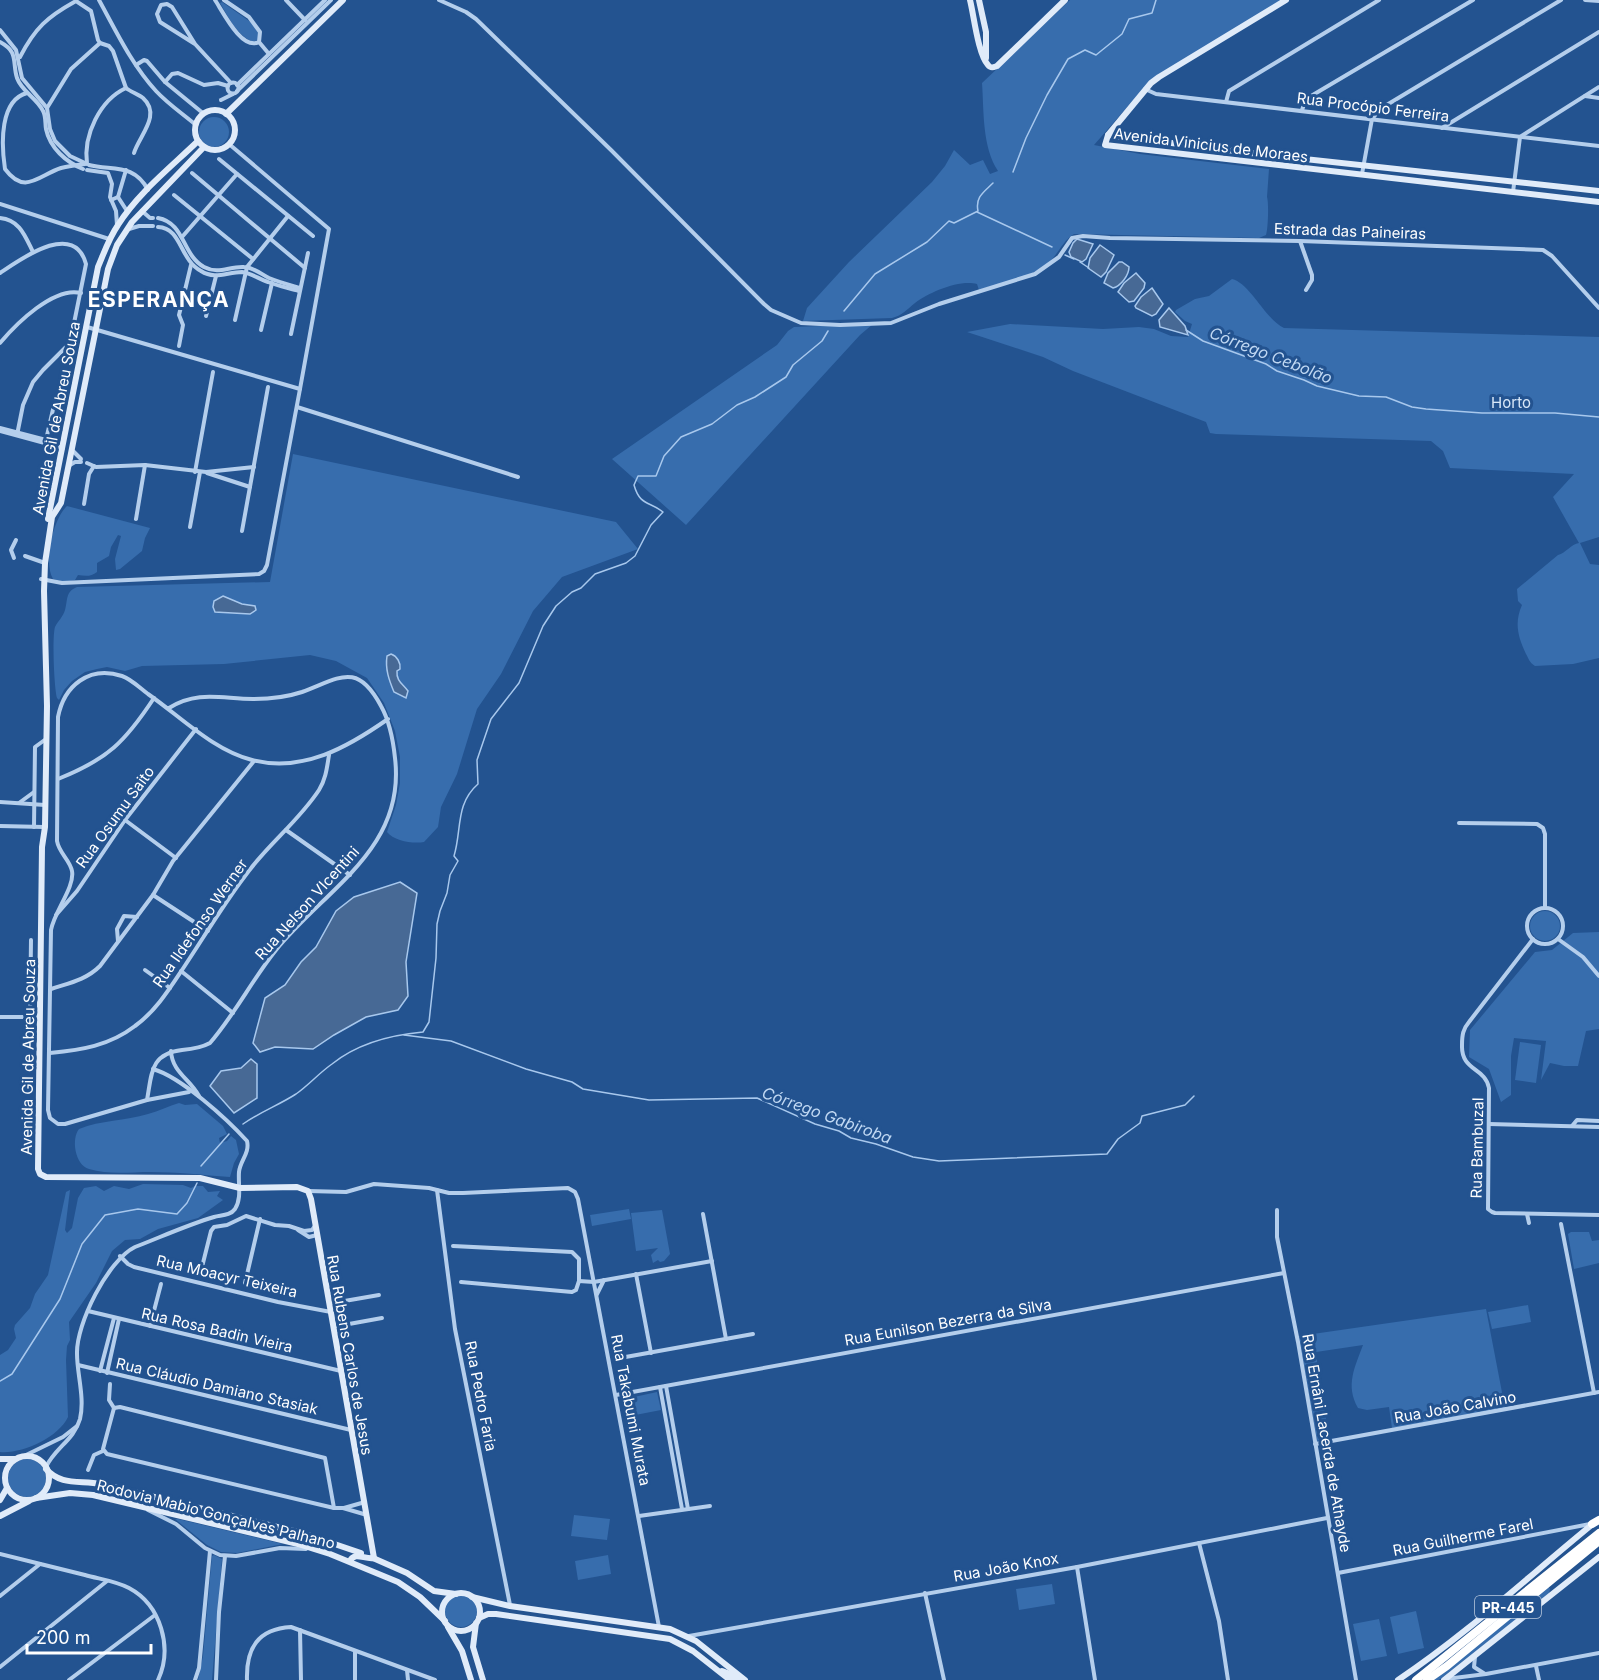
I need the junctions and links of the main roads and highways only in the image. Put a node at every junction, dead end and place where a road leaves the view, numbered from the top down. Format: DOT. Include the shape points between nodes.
graph roads {
  1 [pos="1599,1533"];
  2 [pos="1599,1541"];
  3 [pos="1416,1680"];
  4 [pos="1427,1680"];
  1 -- 3 [label="highway, PR-445"];
  2 -- 4 [label="highway, PR-445"];
}
